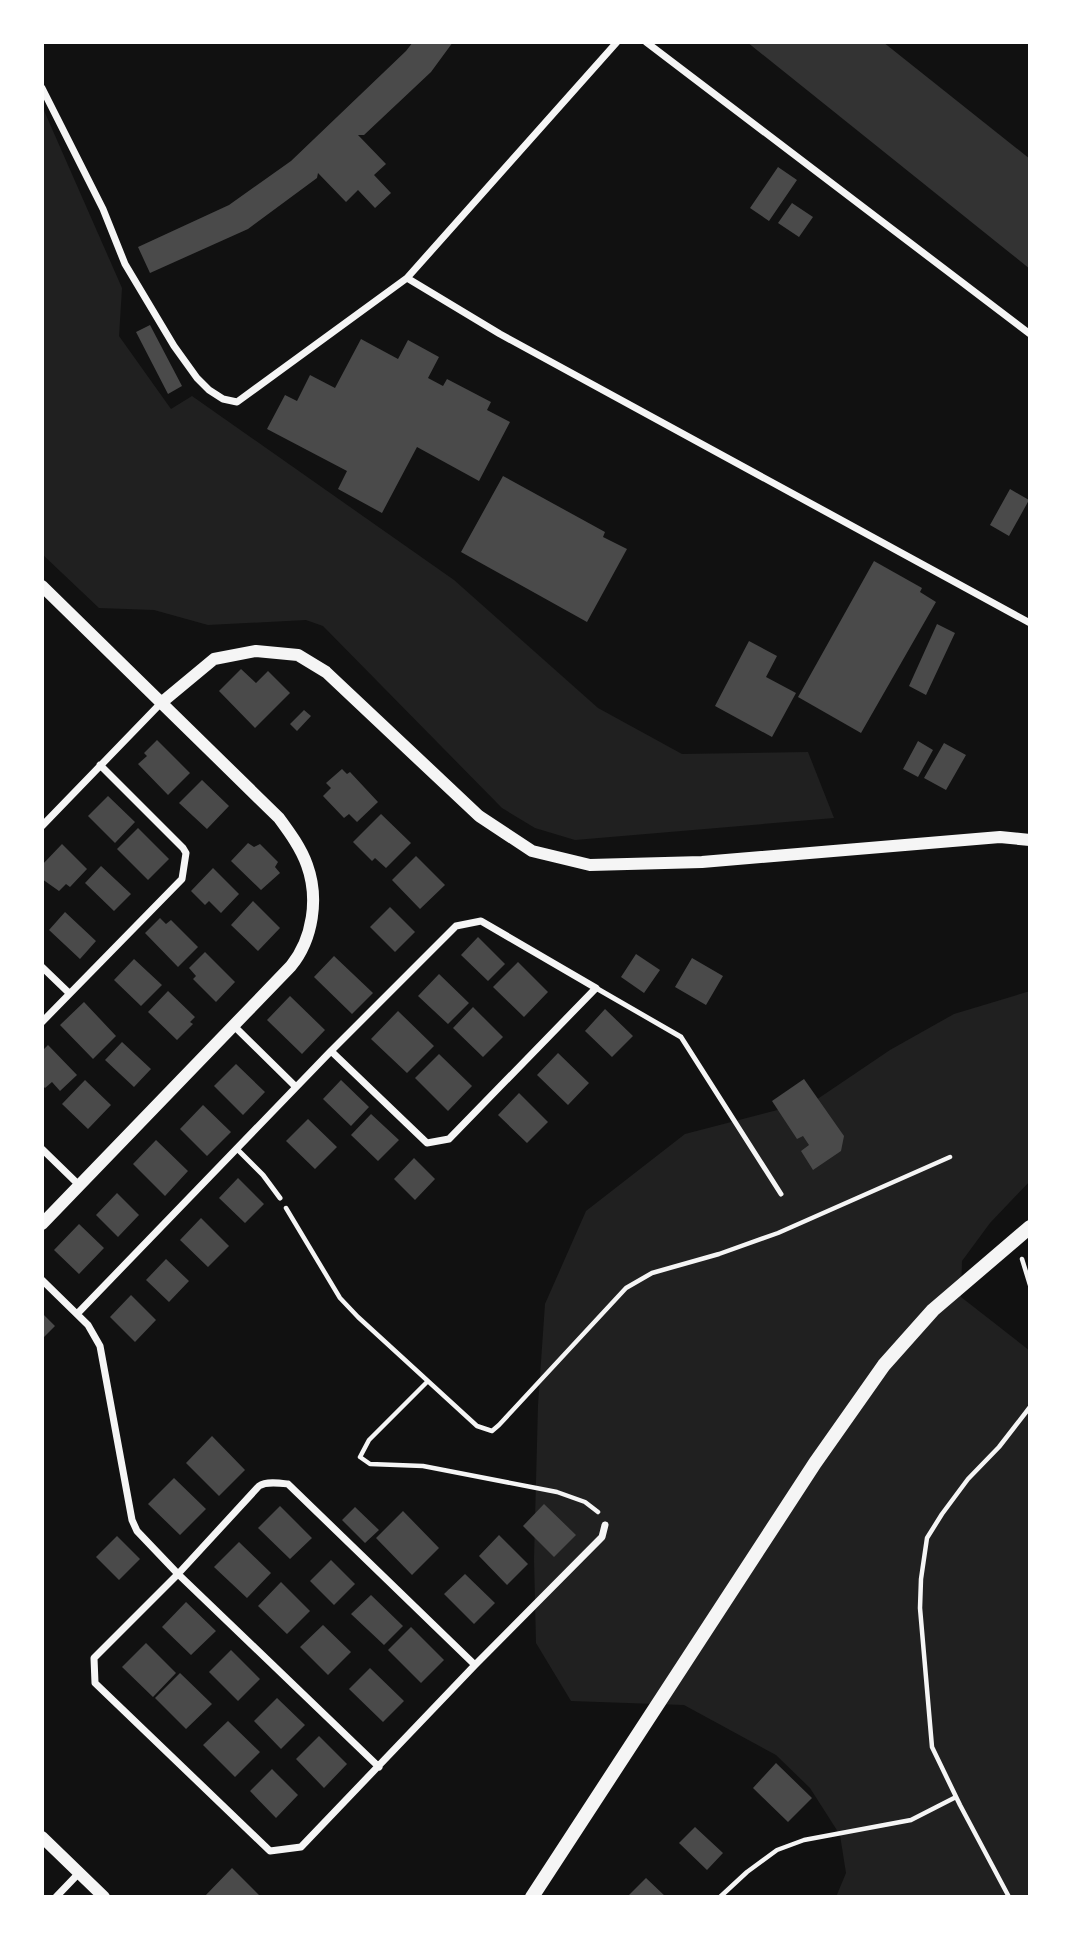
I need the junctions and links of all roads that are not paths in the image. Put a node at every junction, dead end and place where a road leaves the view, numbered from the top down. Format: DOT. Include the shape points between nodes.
graph roads {
  1 [pos="617,42"];
  2 [pos="646,42"];
  3 [pos="42,88"];
  4 [pos="407,278"];
  5 [pos="1030,334"];
  6 [pos="42,586"];
  7 [pos="1030,623"];
  8 [pos="161,703"];
  9 [pos="100,765"];
  10 [pos="42,826"];
  11 [pos="1030,839"];
  12 [pos="42,967"];
  13 [pos="596,988"];
  14 [pos="69,993"];
  15 [pos="42,1022"];
  16 [pos="234,1026"];
  17 [pos="331,1051"];
  18 [pos="296,1087"];
  19 [pos="42,1149"];
  20 [pos="236,1149"];
  21 [pos="79,1185"];
  22 [pos="781,1194"];
  23 [pos="280,1198"];
  24 [pos="42,1224"];
  25 [pos="1030,1227"];
  26 [pos="42,1280"];
  27 [pos="77,1314"];
  28 [pos="605,1525"];
  29 [pos="178,1574"];
  30 [pos="475,1665"];
  31 [pos="379,1767"];
  32 [pos="42,1837"];
  33 [pos="79,1873"];
  34 [pos="56,1897"];
  35 [pos="104,1897"];
  36 [pos="532,1897"];
  1 -- 4 [label="street"];
  2 -- 5 [label="street"];
  3 -- 4 [label="street" via="103,209 125,264 197,378 223,399 237,402"];
  4 -- 7 [label="street" via="500,334"];
  6 -- 8 [label="street"];
  8 -- 9 [label="street"];
  8 -- 11 [label="street" via="214,659 256,651 298,655 326,672 479,816 532,851 590,865 702,862 1000,837"];
  8 -- 16 [label="street" via="279,818 310,874 311,920 300,952"];
  9 -- 10 [label="street"];
  9 -- 14 [label="street" via="186,853 182,879"];
  12 -- 14 [label="street"];
  13 -- 17 [label="street" via="481,921 456,926"];
  13 -- 17 [label="street" via="449,1139 427,1143"];
  13 -- 22 [label="lane" via="681,1037"];
  14 -- 15 [label="street"];
  16 -- 18 [label="street"];
  16 -- 21 [label="street"];
  17 -- 18 [label="street"];
  18 -- 20 [label="street"];
  19 -- 21 [label="street"];
  20 -- 23 [label="lane"];
  20 -- 27 [label="street"];
  21 -- 24 [label="street"];
  25 -- 36 [label="main road" via="933,1310 884,1365 815,1462"];
  26 -- 27 [label="street"];
  27 -- 29 [label="street" via="100,1346 134,1526"];
  28 -- 30 [label="street" via="602,1537"];
  29 -- 30 [label="street" via="259,1486 288,1484"];
  29 -- 31 [label="street"];
  29 -- 31 [label="street" via="94,1658 95,1683 270,1851 301,1847"];
  30 -- 31 [label="street"];
  32 -- 33 [label="street"];
  33 -- 34 [label="street"];
  33 -- 35 [label="street"];
}
